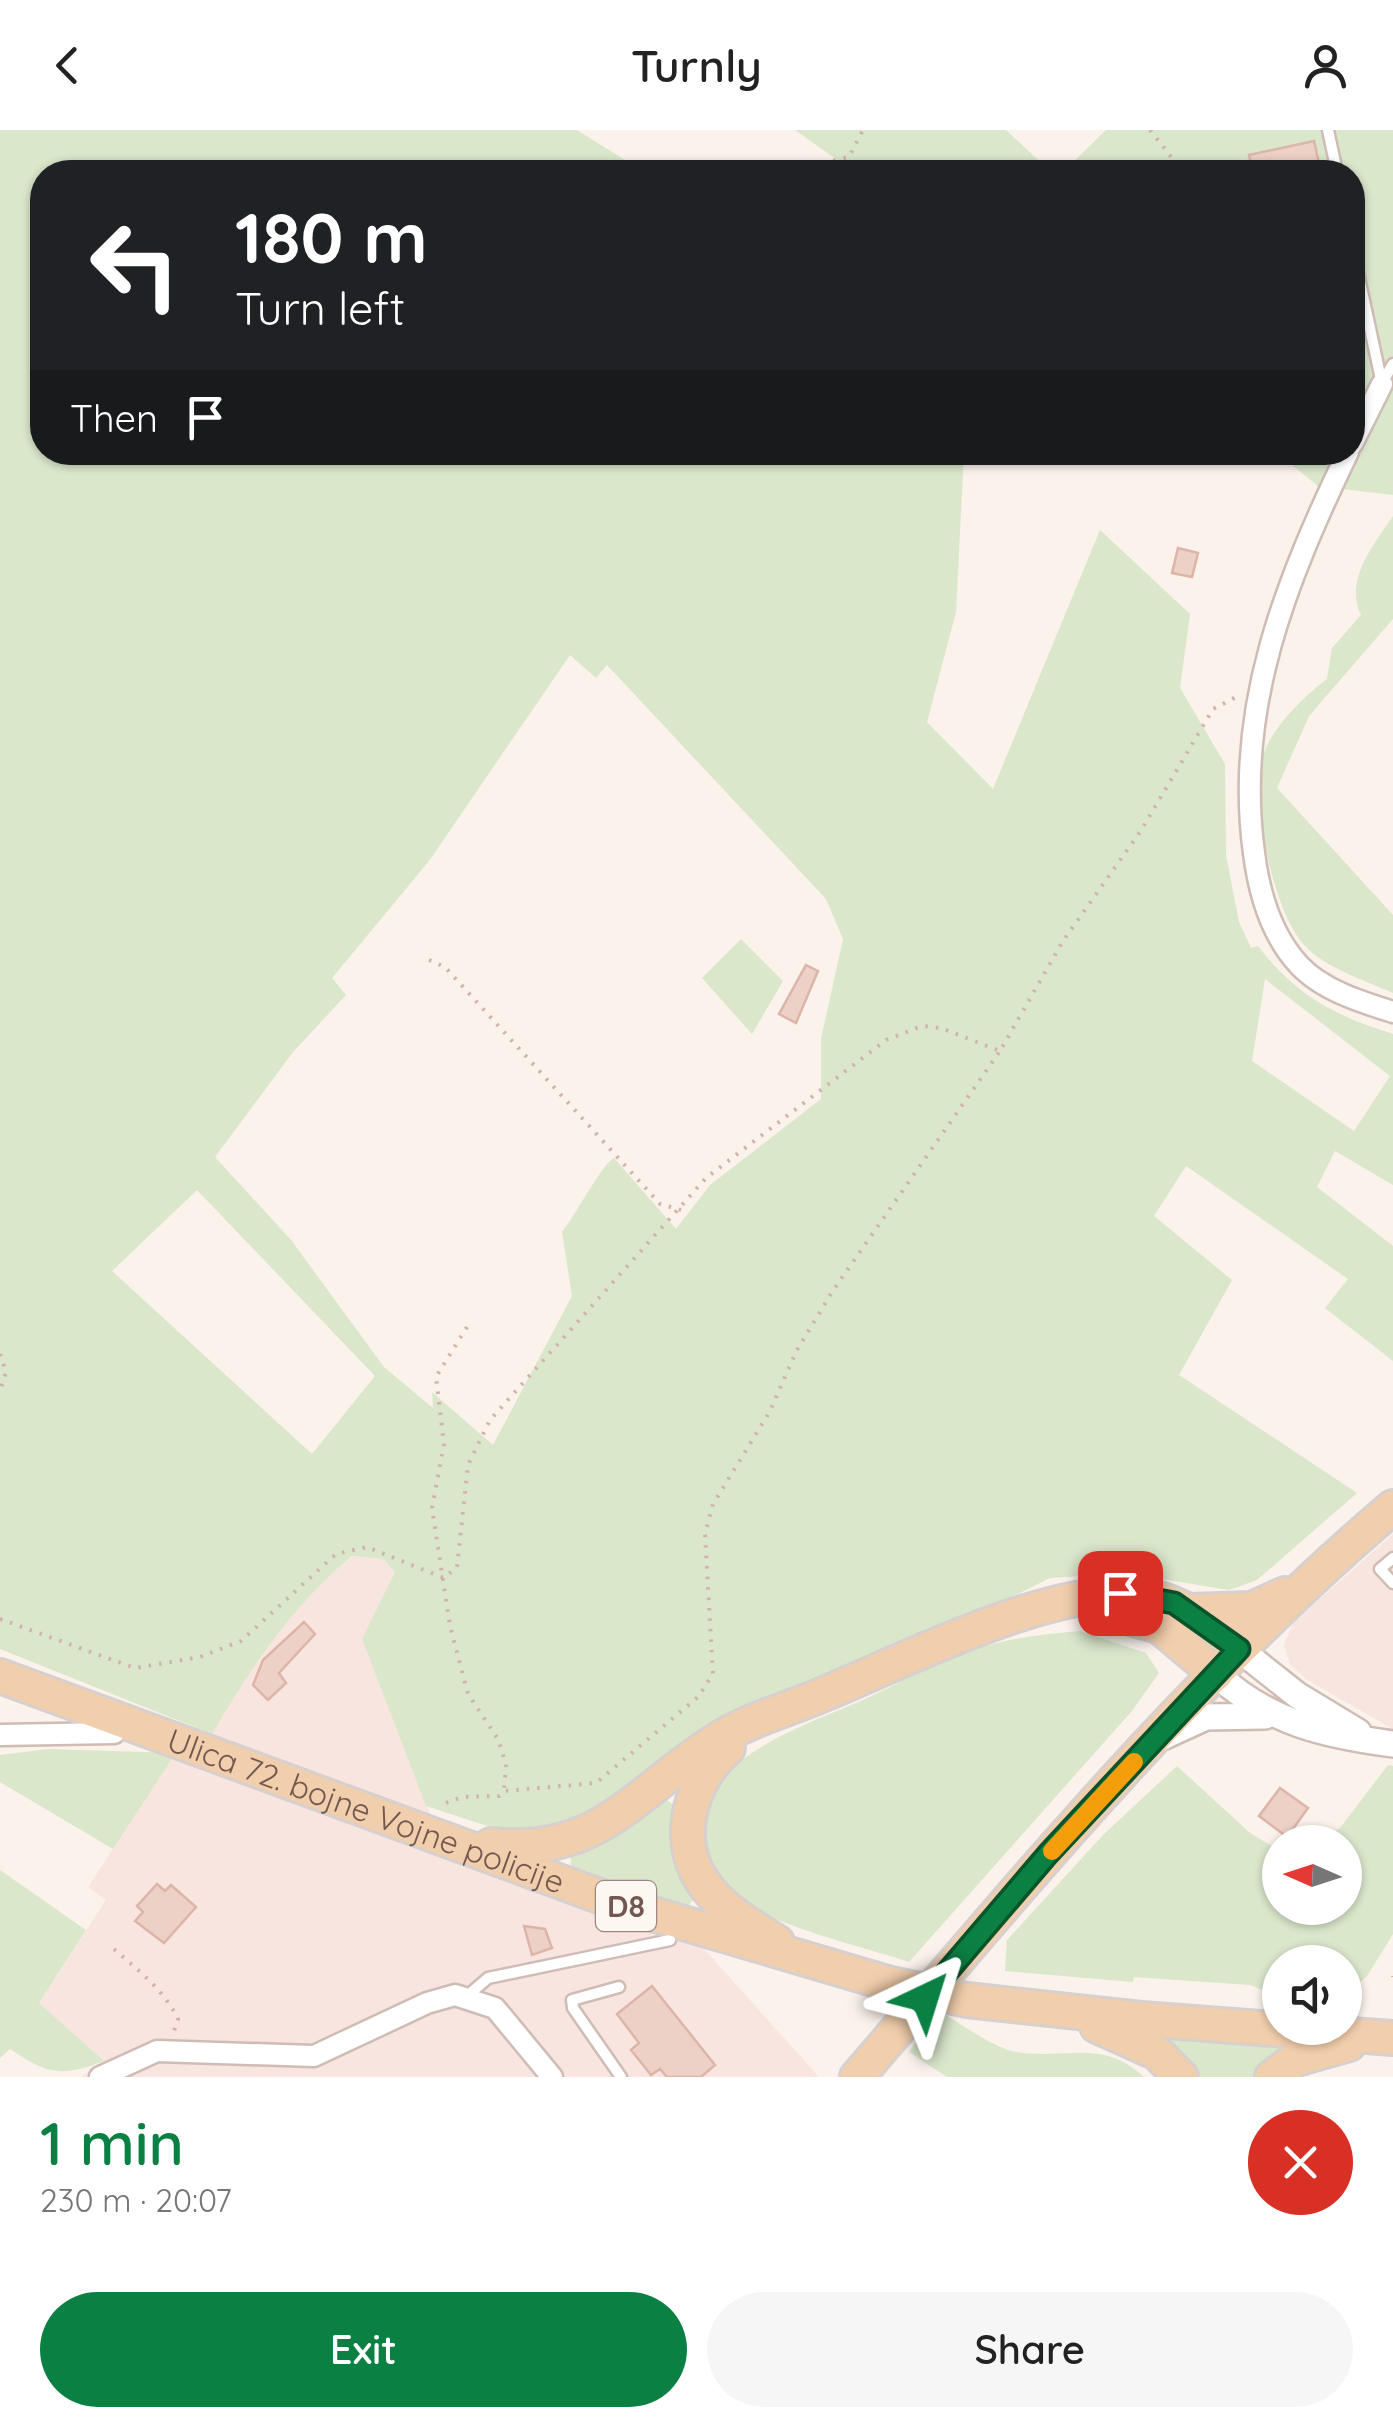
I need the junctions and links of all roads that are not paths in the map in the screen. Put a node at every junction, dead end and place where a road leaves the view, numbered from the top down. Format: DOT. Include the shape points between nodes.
graph roads {
  1 [pos="1328,130"];
  2 [pos="1334,160"];
  3 [pos="1365,305"];
  4 [pos="1393,364"];
  5 [pos="1382,384"];
  6 [pos="1365,418"];
  7 [pos="1342,465"];
  8 [pos="1393,1012"];
  9 [pos="1393,1507"];
  10 [pos="1393,1558"];
  11 [pos="1393,1584"];
  12 [pos="1302,1586"];
  13 [pos="1055,1607"];
  14 [pos="1190,1611"];
  15 [pos="1146,1621"];
  16 [pos="1239,1649"];
  17 [pos="1216,1674"];
  18 [pos="0,1676"];
  19 [pos="1276,1718"];
  20 [pos="758,1722"];
  21 [pos="1164,1730"];
  22 [pos="114,1732"];
  23 [pos="0,1735"];
  24 [pos="1387,1743"];
  25 [pos="444,1840"];
  26 [pos="670,1940"];
  27 [pos="810,1964"];
  28 [pos="619,1987"];
  29 [pos="468,1996"];
  30 [pos="1055,2012"];
  31 [pos="1393,2038"];
  32 [pos="100,2077"];
  33 [pos="552,2077"];
  34 [pos="621,2077"];
  35 [pos="857,2077"];
  36 [pos="1182,2077"];
  37 [pos="1272,2077"];
  1 -- 2 [label="lane"];
  3 -- 5 [label="lane"];
  4 -- 5 [label="lane"];
  5 -- 6 [label="street"];
  7 -- 8 [label="street" via="1292,576 1257,686 1250,812 1257,874 1282,945 1301,968"];
  9 -- 12 [label="main road"];
  10 -- 11 [label="lane" via="1380,1568"];
  12 -- 14 [label="main road" via="1252,1608"];
  12 -- 16 [label="main road"];
  13 -- 14 [label="main road" via="1120,1593"];
  13 -- 15 [label="main road" via="1114,1611"];
  13 -- 20 [label="main road" via="979,1629"];
  14 -- 16 [label="main road"];
  15 -- 17 [label="main road" via="1172,1634"];
  15 -- 21 [label="main road" via="1179,1666 1181,1682"];
  16 -- 17 [label="main road"];
  16 -- 24 [label="street" via="1324,1714"];
  17 -- 19 [label="street"];
  17 -- 21 [label="main road"];
  18 -- 25 [label="main road, Ulica 72. bojne Vojne policije / D8"];
  19 -- 21 [label="street" via="1206,1716"];
  19 -- 24 [label="street"];
  20 -- 25 [label="main road" via="725,1735 589,1834 532,1848"];
  20 -- 27 [label="main road" via="706,1771 694,1794 688,1842 694,1866 720,1903"];
  21 -- 35 [label="main road"];
  22 -- 23 [label="street"];
  25 -- 27 [label="main road, Ulica 72. bojne Vojne policije / D8"];
  26 -- 29 [label="lane" via="488,1978"];
  27 -- 30 [label="main road, Ulica 72. bojne Vojne policije / D8, bridge" via="967,2000"];
  28 -- 34 [label="lane" via="578,1995 572,2008"];
  29 -- 32 [label="street" via="427,2003 314,2056 172,2050"];
  29 -- 33 [label="street" via="495,2008"];
  30 -- 31 [label="main road, D8"];
  30 -- 36 [label="main road" via="1134,2039"];
  31 -- 37 [label="main road" via="1296,2059"];
}
